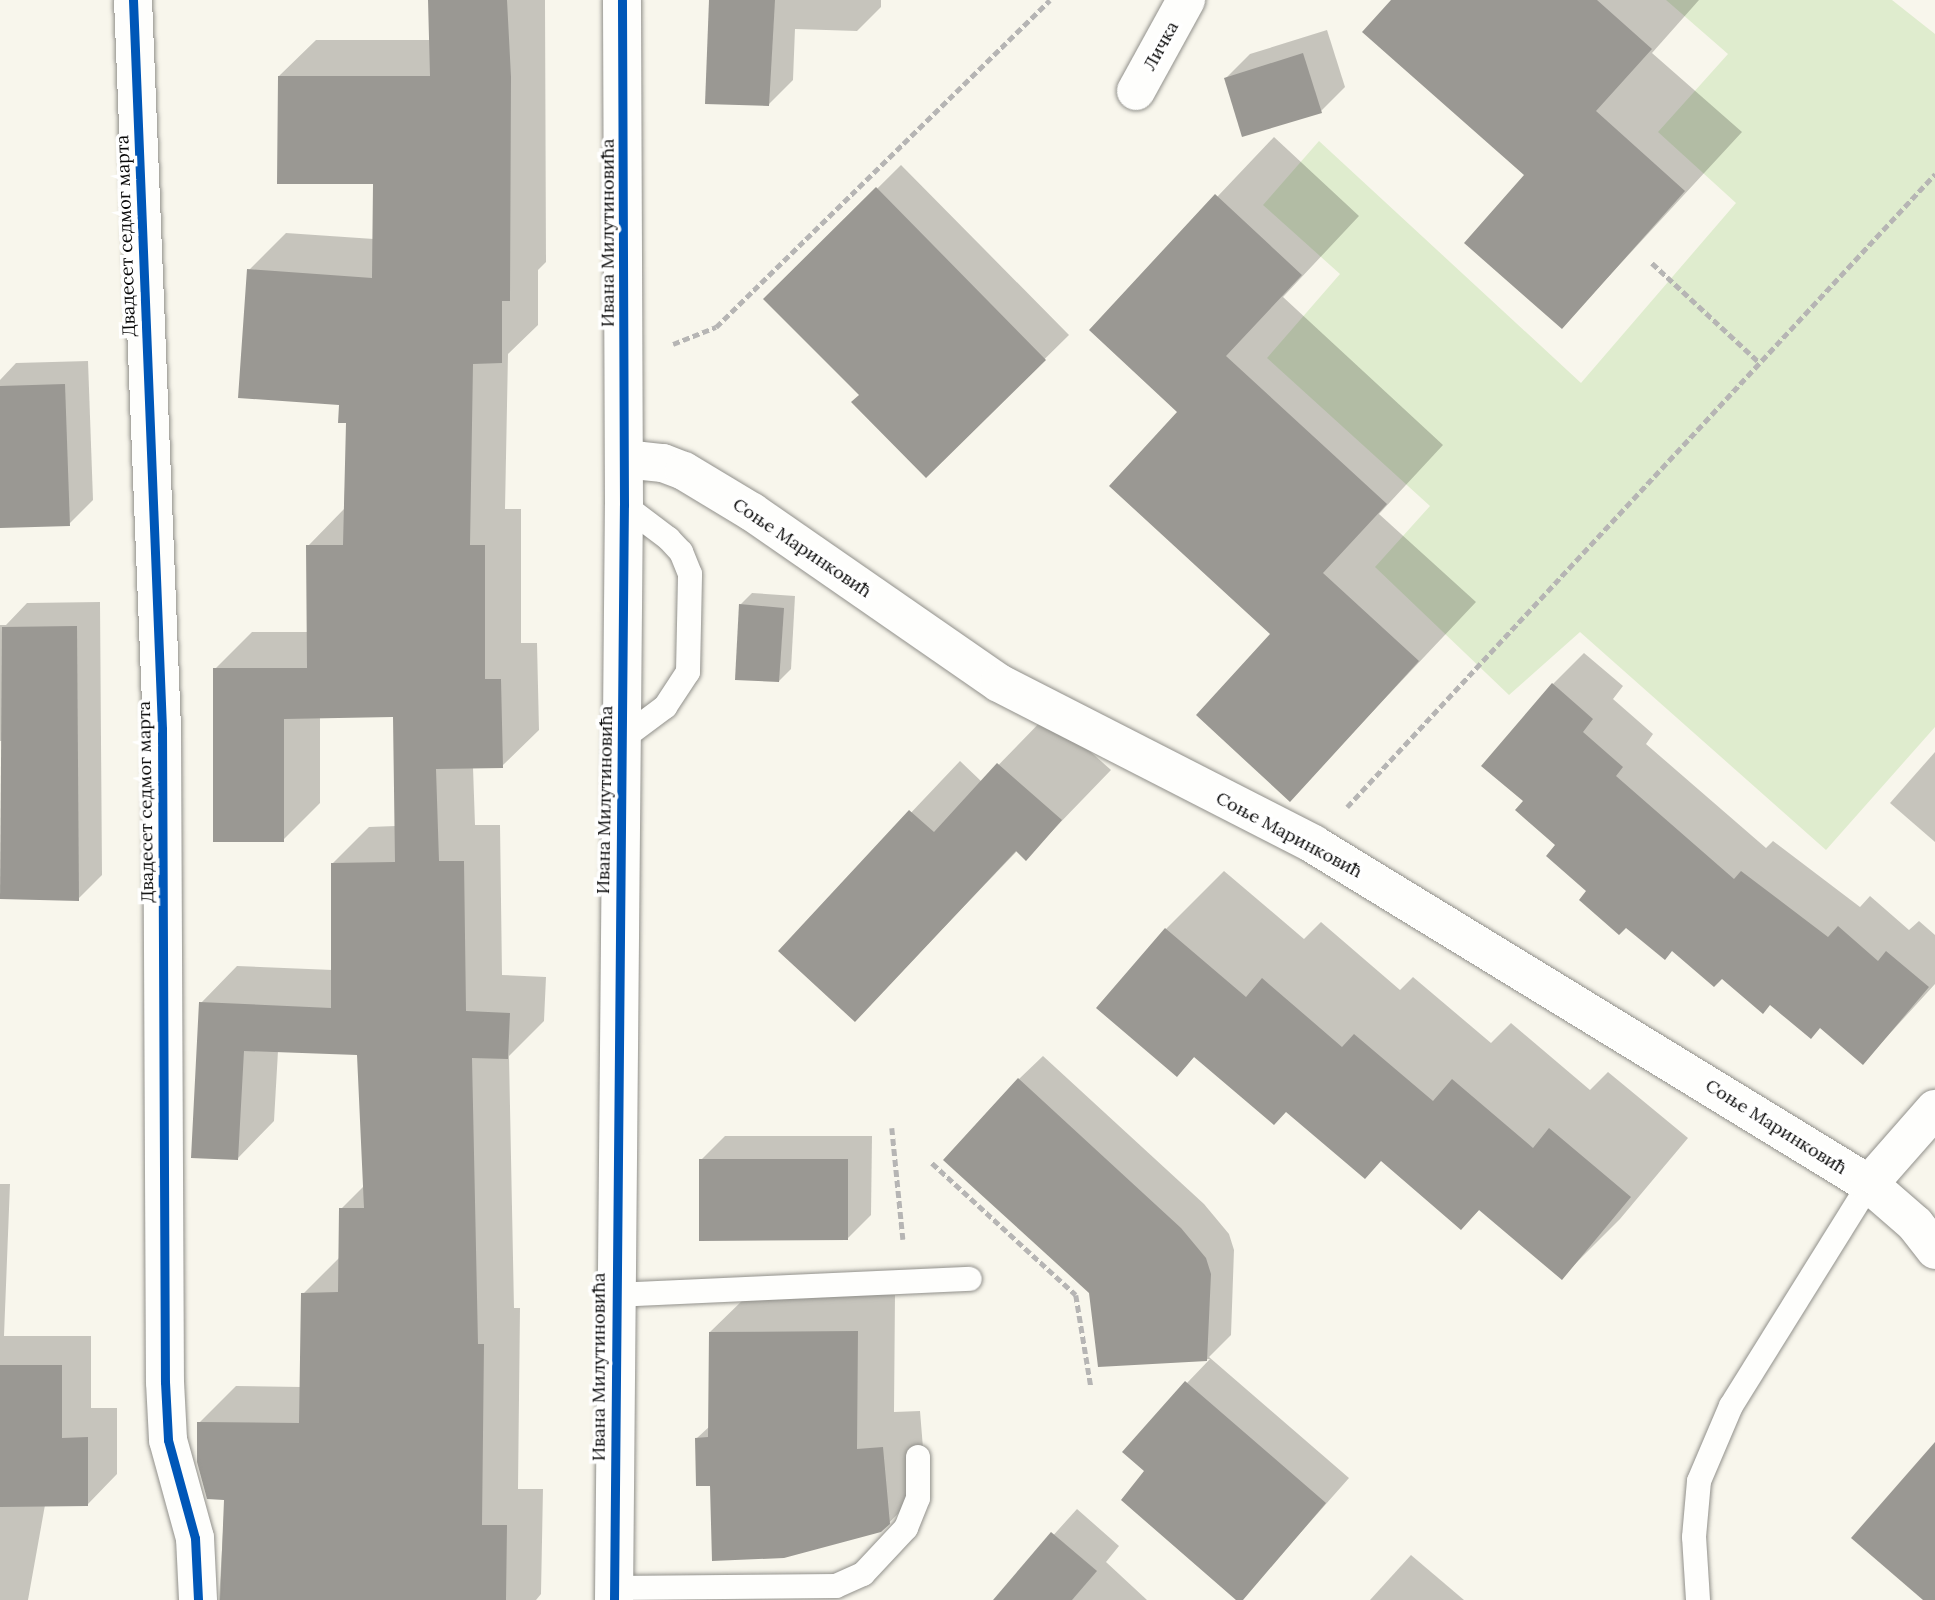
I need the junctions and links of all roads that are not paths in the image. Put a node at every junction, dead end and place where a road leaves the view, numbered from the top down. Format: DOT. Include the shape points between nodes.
graph roads {
  1 [pos="133,0"];
  2 [pos="622,0"];
  3 [pos="1186,0"];
  4 [pos="1136,91"];
  5 [pos="624,459"];
  6 [pos="624,505"];
  7 [pos="622,739"];
  8 [pos="1935,1109"];
  9 [pos="1869,1184"];
  10 [pos="1935,1250"];
  11 [pos="970,1279"];
  12 [pos="615,1295"];
  13 [pos="918,1457"];
  14 [pos="614,1594"];
  15 [pos="198,1600"];
  16 [pos="1698,1600"];
  1 -- 15 [label="street, Двадесет седмог марта" via="162,729 165,1382 170,1449 195,1538"];
  2 -- 5 [label="street, Ивана Милутиновића"];
  3 -- 4 [label="street, Личка"];
  5 -- 6 [label="street, Ивана Милутиновића"];
  5 -- 9 [label="street, Соње Маринковић" via="663,463 684,471 752,512 989,677 1313,844"];
  6 -- 7 [label="street, Ивана Милутиновића"];
  6 -- 7 [label="lane" via="669,539 681,552 690,574 688,672 665,707"];
  7 -- 12 [label="street, Ивана Милутиновића"];
  8 -- 9 [label="street"];
  9 -- 10 [label="street, Соње Маринковић" via="1914,1224"];
  9 -- 16 [label="lane" via="1731,1406 1699,1481 1694,1537"];
  11 -- 12 [label="lane"];
  12 -- 14 [label="street, Ивана Милутиновића"];
  13 -- 14 [label="lane" via="918,1498 906,1528 863,1574 836,1586"];
}
